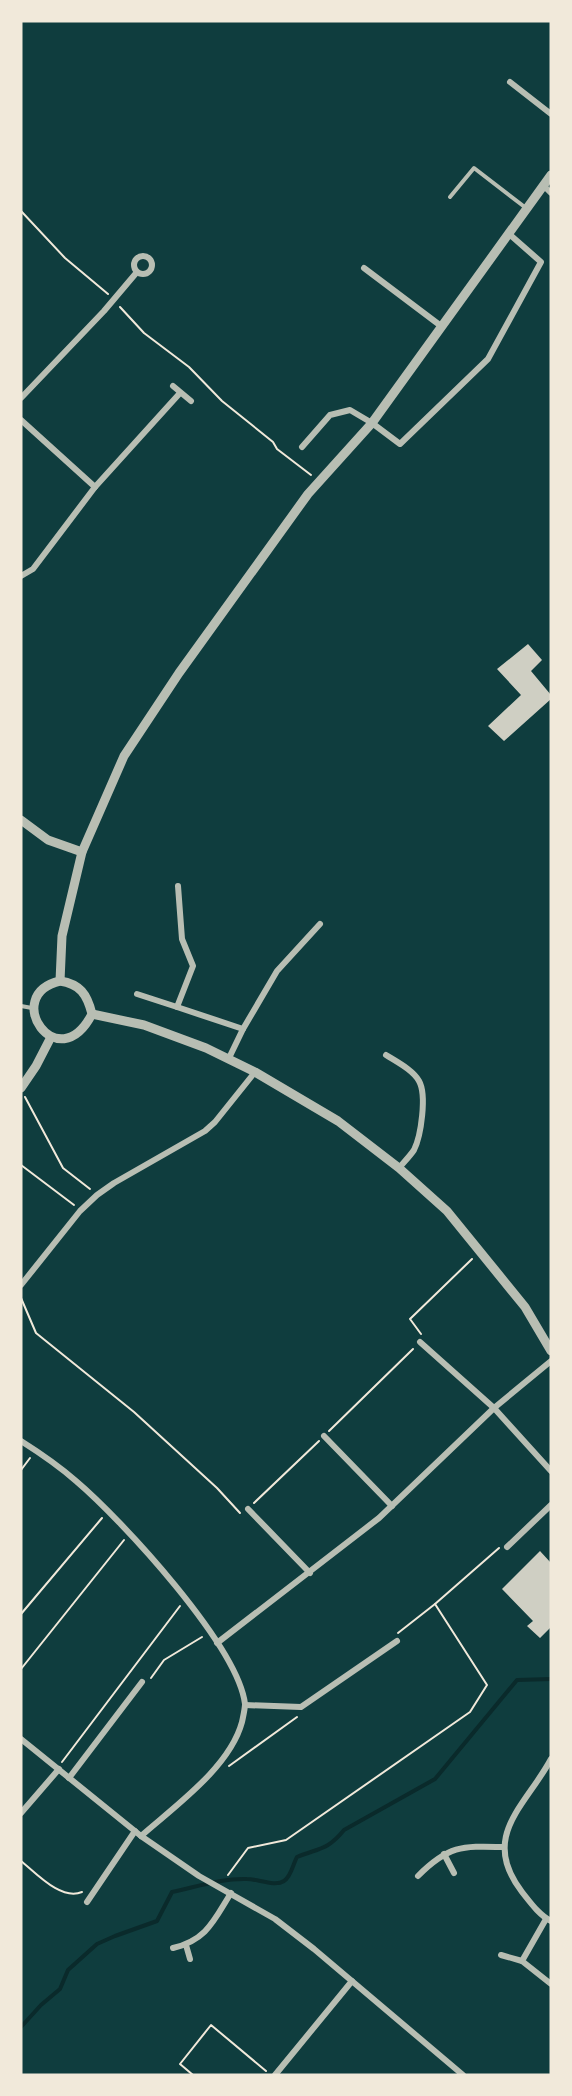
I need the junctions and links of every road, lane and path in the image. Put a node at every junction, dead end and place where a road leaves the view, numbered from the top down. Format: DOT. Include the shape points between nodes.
graph roads {
  1 [pos="510,82"];
  2 [pos="551,114"];
  3 [pos="551,175"];
  4 [pos="543,185"];
  5 [pos="551,193"];
  6 [pos="450,197"];
  7 [pos="526,208"];
  8 [pos="508,233"];
  9 [pos="364,268"];
  10 [pos="137,272"];
  11 [pos="441,326"];
  12 [pos="206,384"];
  13 [pos="173,386"];
  14 [pos="180,393"];
  15 [pos="21,398"];
  16 [pos="190,401"];
  17 [pos="21,420"];
  18 [pos="372,423"];
  19 [pos="302,447"];
  20 [pos="312,476"];
  21 [pos="95,487"];
  22 [pos="21,576"];
  23 [pos="21,820"];
  24 [pos="82,852"];
  25 [pos="178,886"];
  26 [pos="320,924"];
  27 [pos="60,981"];
  28 [pos="137,994"];
  29 [pos="21,1006"];
  30 [pos="177,1007"];
  31 [pos="32,1008"];
  32 [pos="92,1014"];
  33 [pos="243,1029"];
  34 [pos="51,1036"];
  35 [pos="386,1055"];
  36 [pos="229,1058"];
  37 [pos="255,1072"];
  38 [pos="21,1089"];
  39 [pos="21,1165"];
  40 [pos="399,1168"];
  41 [pos="97,1195"];
  42 [pos="81,1211"];
  43 [pos="480,1251"];
  44 [pos="21,1285"];
  45 [pos="21,1298"];
  46 [pos="420,1342"];
  47 [pos="551,1352"];
  48 [pos="551,1361"];
  49 [pos="494,1408"];
  50 [pos="324,1436"];
  51 [pos="21,1441"];
  52 [pos="36,1451"];
  53 [pos="21,1470"];
  54 [pos="551,1471"];
  55 [pos="551,1504"];
  56 [pos="392,1506"];
  57 [pos="248,1509"];
  58 [pos="107,1511"];
  59 [pos="129,1533"];
  60 [pos="507,1547"];
  61 [pos="310,1573"];
  62 [pos="185,1599"];
  63 [pos="435,1604"];
  64 [pos="21,1614"];
  65 [pos="209,1632"];
  66 [pos="397,1641"];
  67 [pos="217,1643"];
  68 [pos="21,1669"];
  69 [pos="142,1682"];
  70 [pos="245,1705"];
  71 [pos="304,1712"];
  72 [pos="21,1739"];
  73 [pos="551,1759"];
  74 [pos="58,1769"];
  75 [pos="69,1778"];
  76 [pos="206,1778"];
  77 [pos="21,1813"];
  78 [pos="138,1834"];
  79 [pos="504,1847"];
  80 [pos="444,1854"];
  81 [pos="21,1861"];
  82 [pos="454,1873"];
  83 [pos="228,1875"];
  84 [pos="418,1876"];
  85 [pos="85,1891"];
  86 [pos="231,1893"];
  87 [pos="87,1902"];
  88 [pos="548,1920"];
  89 [pos="186,1945"];
  90 [pos="173,1948"];
  91 [pos="501,1955"];
  92 [pos="190,1959"];
  93 [pos="522,1961"];
  94 [pos="352,1981"];
  95 [pos="551,1984"];
  96 [pos="193,2075"];
  97 [pos="273,2075"];
  98 [pos="463,2075"];
  1 -- 2 [label="street"];
  3 -- 4 [label="street"];
  4 -- 5 [label="street"];
  4 -- 7 [label="street"];
  6 -- 7 [label="lane" via="474,168"];
  7 -- 8 [label="street"];
  8 -- 11 [label="street"];
  8 -- 18 [label="street" via="541,262 488,359 400,444"];
  9 -- 11 [label="street"];
  10 -- 15 [label="street"];
  11 -- 18 [label="street"];
  12 -- 20 [label="path"];
  13 -- 14 [label="street"];
  14 -- 16 [label="street"];
  14 -- 21 [label="street"];
  17 -- 21 [label="street"];
  18 -- 19 [label="street" via="350,410 330,415"];
  18 -- 24 [label="street" via="308,494 179,673 124,756"];
  21 -- 22 [label="street" via="33,569"];
  23 -- 24 [label="street" via="48,840"];
  24 -- 27 [label="street" via="62,936"];
  25 -- 30 [label="street" via="182,939 193,966"];
  26 -- 33 [label="street" via="277,971"];
  27 -- 31 [label="street" via="41,989"];
  27 -- 32 [label="street" via="81,989"];
  28 -- 30 [label="street"];
  29 -- 31 [label="lane"];
  30 -- 33 [label="street"];
  31 -- 34 [label="street" via="39,1030"];
  32 -- 34 [label="street" via="80,1032 61,1039"];
  32 -- 36 [label="street" via="144,1025"];
  33 -- 36 [label="street"];
  34 -- 38 [label="street"];
  35 -- 40 [label="street" via="418,1079 423,1096 417,1142"];
  36 -- 37 [label="street"];
  37 -- 40 [label="street" via="338,1121"];
  37 -- 41 [label="street" via="205,1131"];
  38 -- 41 [label="path" via="63,1168"];
  39 -- 42 [label="path"];
  40 -- 43 [label="street" via="447,1211"];
  41 -- 42 [label="street"];
  42 -- 44 [label="street"];
  43 -- 46 [label="path" via="410,1319 421,1333"];
  43 -- 47 [label="street" via="525,1307"];
  45 -- 57 [label="path" via="36,1334 134,1412 241,1514"];
  46 -- 49 [label="street"];
  46 -- 50 [label="path"];
  48 -- 49 [label="street"];
  49 -- 54 [label="street"];
  49 -- 56 [label="street"];
  50 -- 56 [label="street"];
  50 -- 57 [label="path"];
  51 -- 52 [label="street"];
  52 -- 53 [label="path"];
  52 -- 58 [label="street"];
  55 -- 60 [label="street"];
  56 -- 61 [label="street"];
  57 -- 61 [label="street"];
  58 -- 59 [label="street"];
  58 -- 64 [label="path"];
  59 -- 62 [label="street"];
  59 -- 68 [label="path"];
  60 -- 63 [label="path" via="503,1545"];
  61 -- 67 [label="street"];
  62 -- 65 [label="street"];
  62 -- 74 [label="path"];
  63 -- 66 [label="path" via="394,1635"];
  63 -- 83 [label="path" via="487,1685 470,1712 286,1840 248,1848"];
  65 -- 67 [label="street"];
  65 -- 69 [label="path" via="164,1660 145,1686"];
  66 -- 70 [label="street" via="301,1707"];
  67 -- 70 [label="street" via="239,1683"];
  69 -- 75 [label="street"];
  70 -- 76 [label="street" via="236,1740"];
  71 -- 76 [label="path" via="221,1772"];
  72 -- 74 [label="street"];
  73 -- 79 [label="street" via="515,1812"];
  74 -- 75 [label="street"];
  74 -- 77 [label="street"];
  75 -- 78 [label="street"];
  76 -- 78 [label="street"];
  78 -- 86 [label="street"];
  78 -- 87 [label="street"];
  79 -- 80 [label="street" via="471,1846"];
  79 -- 88 [label="street" via="517,1885"];
  80 -- 82 [label="street"];
  80 -- 84 [label="street"];
  81 -- 85 [label="path" via="67,1894"];
  86 -- 89 [label="street" via="207,1932"];
  86 -- 94 [label="street" via="275,1919"];
  88 -- 93 [label="street"];
  89 -- 90 [label="street"];
  89 -- 92 [label="street"];
  91 -- 93 [label="street"];
  93 -- 95 [label="street"];
  94 -- 97 [label="street"];
  94 -- 98 [label="street"];
  96 -- 97 [label="path" via="180,2064 211,2025"];
}
